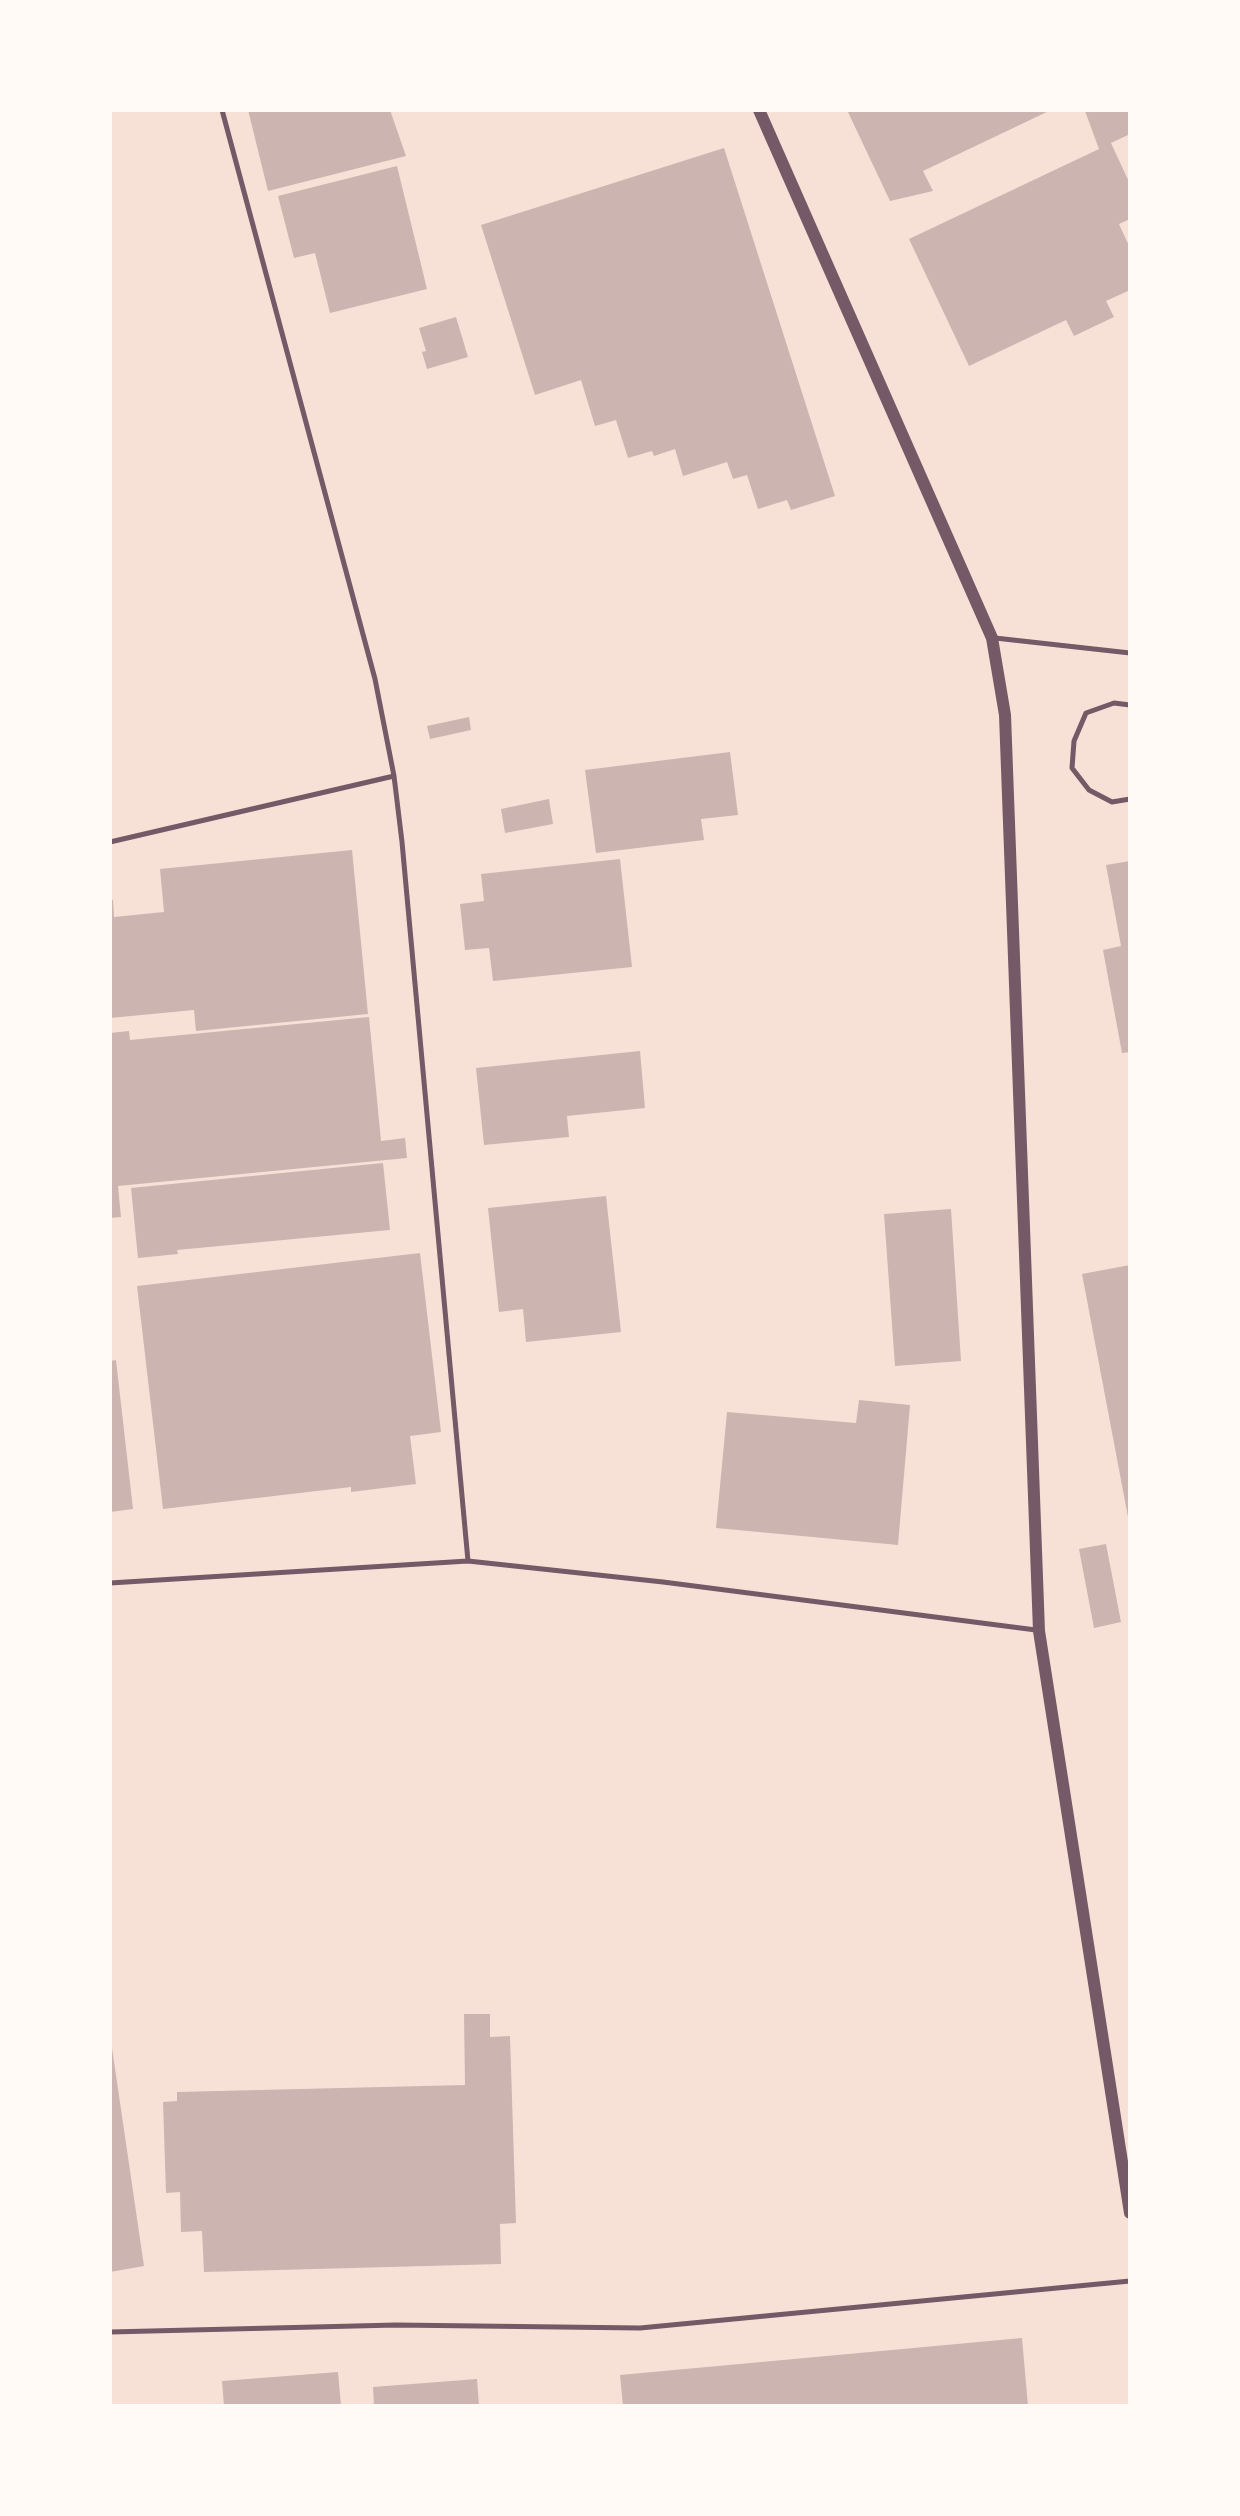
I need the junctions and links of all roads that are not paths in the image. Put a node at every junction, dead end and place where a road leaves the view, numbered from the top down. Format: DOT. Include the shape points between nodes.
graph roads {
  1 [pos="222,110"];
  2 [pos="759,110"];
  3 [pos="992,638"];
  4 [pos="1130,652"];
  5 [pos="1130,705"];
  6 [pos="394,776"];
  7 [pos="1130,798"];
  8 [pos="110,842"];
  9 [pos="468,1561"];
  10 [pos="110,1583"];
  11 [pos="1038,1631"];
  12 [pos="1130,2214"];
  13 [pos="1130,2282"];
  14 [pos="110,2332"];
  1 -- 6 [label="lane" via="375,679"];
  2 -- 3 [label="street"];
  3 -- 4 [label="lane"];
  3 -- 11 [label="street" via="1006,715"];
  5 -- 7 [label="lane" via="1086,713 1072,768 1089,790 1112,802"];
  6 -- 8 [label="lane"];
  6 -- 9 [label="lane"];
  9 -- 10 [label="lane"];
  9 -- 11 [label="lane"];
  11 -- 12 [label="street"];
  13 -- 14 [label="lane" via="640,2328 396,2324"];
}
